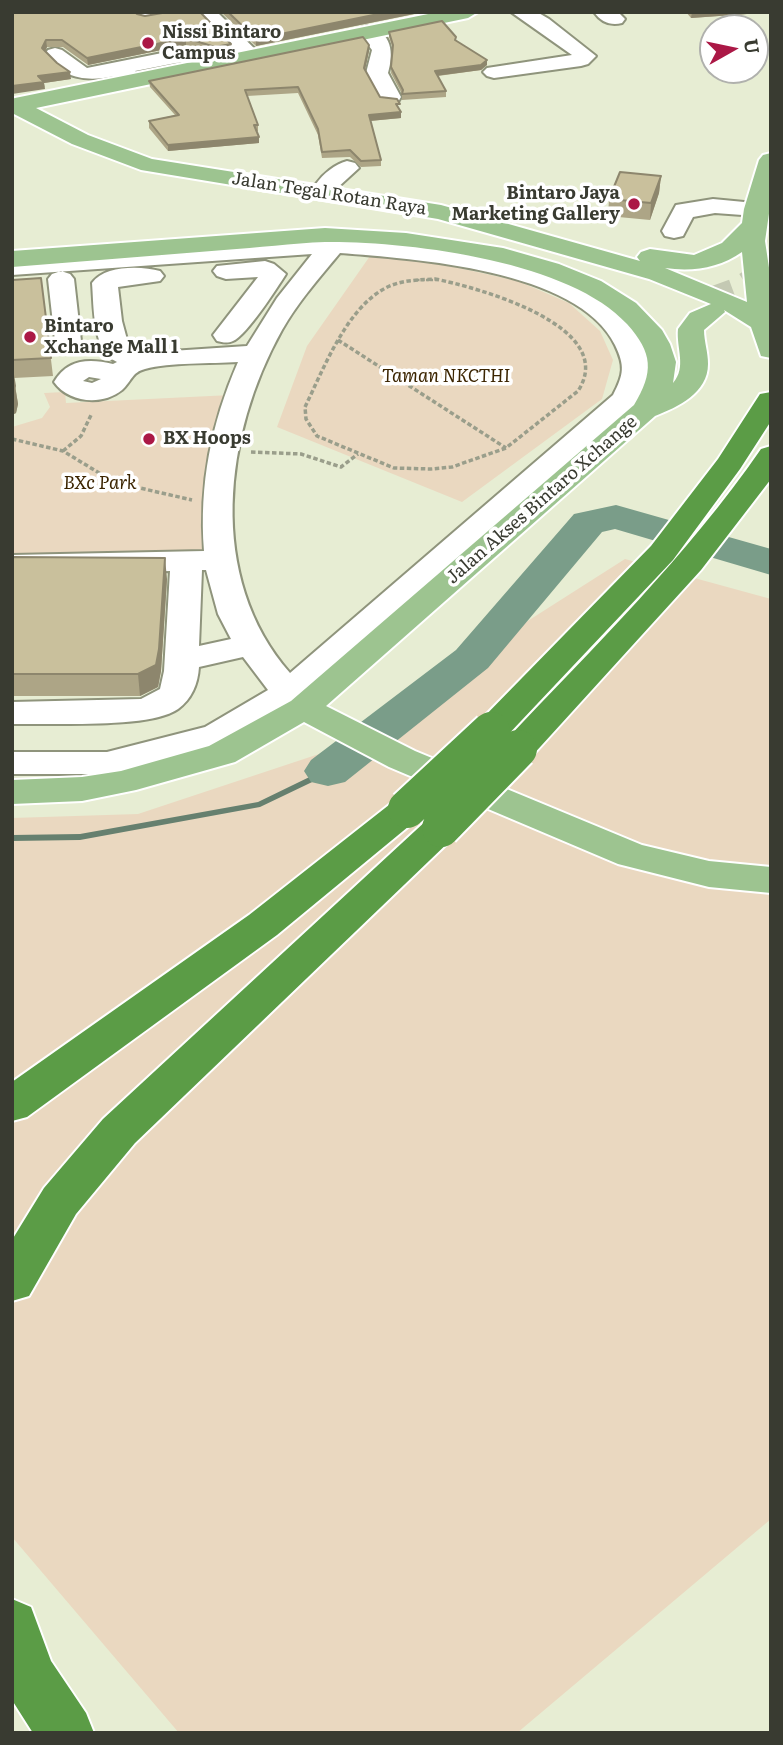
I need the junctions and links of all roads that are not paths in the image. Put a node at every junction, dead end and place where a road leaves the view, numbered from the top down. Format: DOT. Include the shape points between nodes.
graph roads {
  1 [pos="166,12"];
  2 [pos="468,12"];
  3 [pos="521,12"];
  4 [pos="145,15"];
  5 [pos="538,18"];
  6 [pos="206,21"];
  7 [pos="368,32"];
  8 [pos="55,54"];
  9 [pos="187,54"];
  10 [pos="250,55"];
  11 [pos="213,64"];
  12 [pos="494,72"];
  13 [pos="129,74"];
  14 [pos="390,97"];
  15 [pos="22,104"];
  16 [pos="771,160"];
  17 [pos="347,168"];
  18 [pos="262,179"];
  19 [pos="331,190"];
  20 [pos="755,218"];
  21 [pos="674,231"];
  22 [pos="268,239"];
  23 [pos="329,240"];
  24 [pos="362,241"];
  25 [pos="12,259"];
  26 [pos="536,265"];
  27 [pos="12,267"];
  28 [pos="499,267"];
  29 [pos="665,268"];
  30 [pos="85,279"];
  31 [pos="12,281"];
  32 [pos="763,323"];
  33 [pos="226,335"];
  34 [pos="263,343"];
  35 [pos="771,350"];
  36 [pos="112,352"];
  37 [pos="770,398"];
  38 [pos="645,410"];
  39 [pos="771,455"];
  40 [pos="511,514"];
  41 [pos="676,558"];
  42 [pos="186,561"];
  43 [pos="221,561"];
  44 [pos="12,565"];
  45 [pos="252,645"];
  46 [pos="182,660"];
  47 [pos="304,694"];
  48 [pos="12,713"];
  49 [pos="256,723"];
  50 [pos="410,750"];
  51 [pos="12,763"];
  52 [pos="12,792"];
  53 [pos="424,818"];
  54 [pos="771,858"];
  55 [pos="771,880"];
  56 [pos="12,1105"];
  57 [pos="12,1282"];
  58 [pos="12,1625"];
  59 [pos="66,1733"];
  1 -- 4 [label="street"];
  2 -- 7 [label="main road, Jalan Tegal Rotan Raya"];
  3 -- 5 [label="street"];
  5 -- 12 [label="street" via="583,53 584,59"];
  6 -- 9 [label="street" via="212,39 209,45"];
  6 -- 10 [label="street" via="210,19 227,32"];
  7 -- 10 [label="main road, Jalan Tegal Rotan Raya"];
  7 -- 14 [label="street" via="381,45 377,73"];
  8 -- 13 [label="street" via="72,71 83,74"];
  9 -- 11 [label="street"];
  9 -- 13 [label="street"];
  10 -- 11 [label="main road, Jalan Tegal Rotan Raya"];
  11 -- 13 [label="main road, Jalan Tegal Rotan Raya"];
  13 -- 15 [label="main road, Jalan Tegal Rotan Raya"];
  15 -- 18 [label="main road, Jalan Tegal Rotan Raya" via="72,138 106,152 149,165"];
  16 -- 20 [label="main road"];
  17 -- 19 [label="street"];
  18 -- 19 [label="main road, Jalan Tegal Rotan Raya"];
  18 -- 22 [label="main road" via="286,213 280,229"];
  19 -- 23 [label="main road" via="303,211 308,227"];
  19 -- 29 [label="main road, Jalan Tegal Rotan Raya" via="441,212"];
  20 -- 21 [label="street" via="685,210"];
  20 -- 29 [label="main road, Jalan Tegal Rotan Raya" via="726,254"];
  20 -- 32 [label="main road"];
  22 -- 23 [label="main road"];
  22 -- 25 [label="main road"];
  23 -- 24 [label="street"];
  23 -- 27 [label="street"];
  23 -- 34 [label="street"];
  24 -- 26 [label="main road, Jalan Akses Bintaro Xchange" via="448,246"];
  24 -- 28 [label="street"];
  24 -- 38 [label="main road" via="401,233 495,243 560,259 661,300 709,308 691,329 695,369 686,387 671,400"];
  24 -- 47 [label="street" via="298,317 268,372 246,452 242,502 246,572 259,616"];
  26 -- 28 [label="street"];
  26 -- 38 [label="main road, Jalan Akses Bintaro Xchange" via="601,290 645,324 657,345 662,372"];
  28 -- 40 [label="street" via="577,294 608,316 634,356 637,376 625,399"];
  29 -- 32 [label="main road, Jalan Tegal Rotan Raya"];
  30 -- 31 [label="street"];
  30 -- 33 [label="street" via="271,270 273,274"];
  30 -- 36 [label="street"];
  30 -- 36 [label="street" via="105,283"];
  32 -- 35 [label="main road"];
  33 -- 34 [label="street"];
  33 -- 36 [label="street"];
  34 -- 36 [label="street"];
  34 -- 43 [label="street" via="222,452"];
  37 -- 41 [label="highway" via="695,510"];
  38 -- 40 [label="main road, Jalan Akses Bintaro Xchange"];
  39 -- 41 [label="highway" via="725,517"];
  40 -- 47 [label="main road, Jalan Akses Bintaro Xchange"];
  41 -- 53 [label="highway, bridge"];
  42 -- 43 [label="street"];
  42 -- 44 [label="street"];
  42 -- 46 [label="street"];
  43 -- 45 [label="street" via="234,613"];
  45 -- 46 [label="street"];
  45 -- 47 [label="street" via="262,664"];
  46 -- 48 [label="street" via="179,687 159,707"];
  47 -- 49 [label="main road, Jalan Akses Bintaro Xchange"];
  47 -- 50 [label="main road" via="354,725"];
  49 -- 51 [label="street" via="107,763"];
  49 -- 52 [label="main road, Jalan Akses Bintaro Xchange" via="222,754 123,782"];
  50 -- 54 [label="main road" via="632,834"];
  50 -- 55 [label="main road" via="631,855 709,874"];
  53 -- 56 [label="highway" via="263,925"];
  53 -- 57 [label="highway" via="119,1132 60,1201"];
  58 -- 59 [label="highway" via="28,1675"];
}
